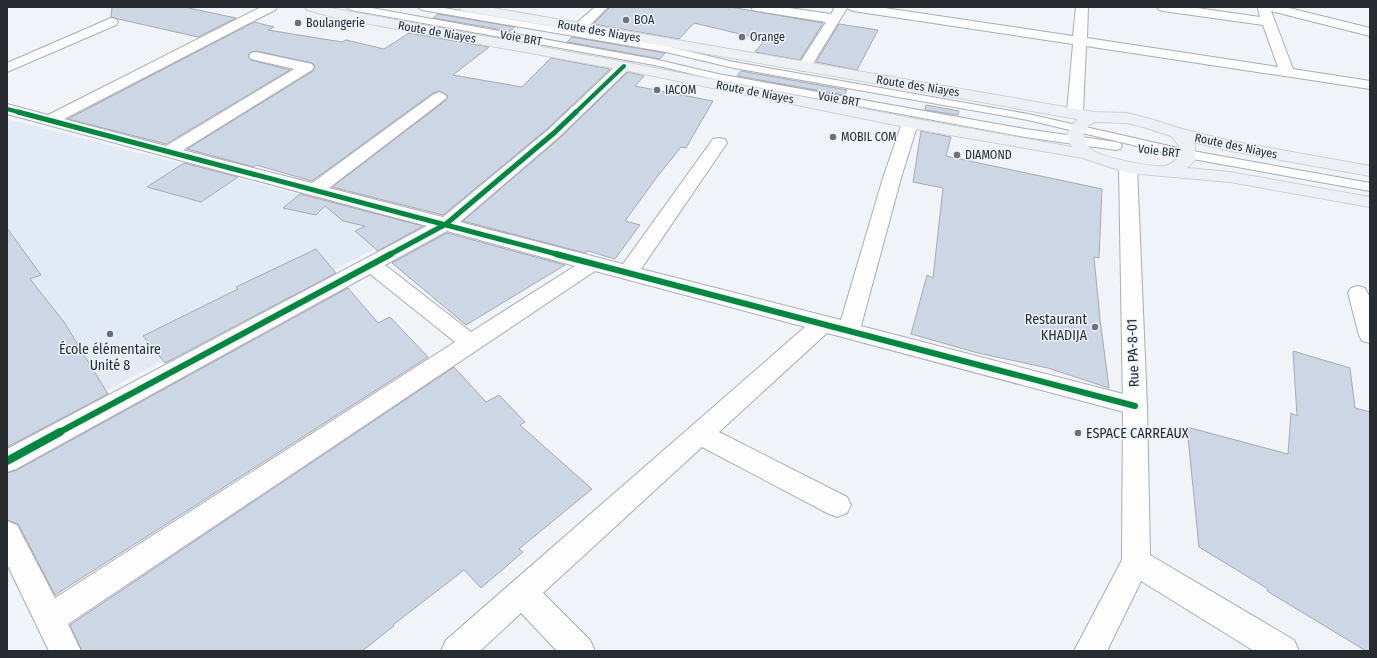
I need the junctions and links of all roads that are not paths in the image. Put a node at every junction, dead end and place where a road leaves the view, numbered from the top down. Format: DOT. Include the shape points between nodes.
graph roads {
  1 [pos="271,7"];
  2 [pos="311,7"];
  3 [pos="351,7"];
  4 [pos="422,7"];
  5 [pos="465,7"];
  6 [pos="602,7"];
  7 [pos="756,7"];
  8 [pos="853,7"];
  9 [pos="958,7"];
  10 [pos="1082,7"];
  11 [pos="1163,7"];
  12 [pos="1263,7"];
  13 [pos="1270,7"];
  14 [pos="839,13"];
  15 [pos="111,22"];
  16 [pos="953,22"];
  17 [pos="1268,22"];
  18 [pos="579,28"];
  19 [pos="1370,32"];
  20 [pos="1080,41"];
  21 [pos="256,56"];
  22 [pos="624,66"];
  23 [pos="804,67"];
  24 [pos="7,68"];
  25 [pos="1287,72"];
  26 [pos="1370,85"];
  27 [pos="439,97"];
  28 [pos="7,109"];
  29 [pos="50,120"];
  30 [pos="910,123"];
  31 [pos="1177,133"];
  32 [pos="1079,134"];
  33 [pos="719,143"];
  34 [pos="169,151"];
  35 [pos="1187,154"];
  36 [pos="1128,168"];
  37 [pos="1166,171"];
  38 [pos="1370,171"];
  39 [pos="1370,187"];
  40 [pos="315,190"];
  41 [pos="1370,202"];
  42 [pos="446,224"];
  43 [pos="593,263"];
  44 [pos="371,264"];
  45 [pos="628,272"];
  46 [pos="1358,293"];
  47 [pos="823,324"];
  48 [pos="849,331"];
  49 [pos="1370,335"];
  50 [pos="471,343"];
  51 [pos="1135,406"];
  52 [pos="700,434"];
  53 [pos="7,461"];
  54 [pos="837,505"];
  55 [pos="7,534"];
  56 [pos="1136,562"];
  57 [pos="522,593"];
  58 [pos="49,619"];
  59 [pos="65,651"];
  60 [pos="457,651"];
  61 [pos="579,651"];
  62 [pos="1090,651"];
  63 [pos="1283,651"];
  1 -- 29 [label="street"];
  2 -- 22 [label="main road, Route de Niayes" via="336,14"];
  3 -- 32 [label="lane, Voie BRT" via="734,79"];
  4 -- 32 [label="lane, Voie BRT" via="666,49 734,65 1020,116"];
  5 -- 18 [label="main road, Route des Niayes"];
  6 -- 18 [label="street"];
  7 -- 14 [label="street"];
  8 -- 16 [label="street"];
  9 -- 16 [label="street"];
  10 -- 20 [label="street"];
  11 -- 17 [label="street"];
  12 -- 17 [label="street"];
  13 -- 19 [label="street"];
  14 -- 23 [label="street"];
  15 -- 24 [label="street"];
  16 -- 20 [label="street"];
  17 -- 25 [label="street"];
  18 -- 23 [label="main road, Route des Niayes"];
  20 -- 25 [label="street"];
  20 -- 32 [label="street"];
  21 -- 34 [label="street" via="307,67"];
  22 -- 30 [label="main road, Route de Niayes"];
  22 -- 42 [label="street" via="554,132"];
  23 -- 32 [label="main road, Route des Niayes"];
  25 -- 26 [label="street"];
  27 -- 40 [label="street"];
  28 -- 29 [label="street"];
  29 -- 34 [label="street"];
  30 -- 32 [label="main road, Route de Niayes"];
  30 -- 48 [label="street"];
  31 -- 32 [label="main road, Route des Niayes" via="1127,118 1094,117 1083,122"];
  31 -- 35 [label="main road" via="1187,145"];
  31 -- 38 [label="main road, Route des Niayes" via="1231,146"];
  32 -- 35 [label="lane, Voie BRT"];
  32 -- 36 [label="main road, Route de Niayes"];
  33 -- 45 [label="street"];
  34 -- 40 [label="street"];
  35 -- 37 [label="main road" via="1186,160"];
  35 -- 39 [label="lane, Voie BRT"];
  36 -- 37 [label="main road"];
  36 -- 51 [label="street, Rue PA-8-01"];
  37 -- 41 [label="main road" via="1230,177"];
  40 -- 42 [label="street"];
  42 -- 43 [label="street"];
  42 -- 44 [label="street"];
  43 -- 45 [label="street"];
  43 -- 50 [label="street"];
  44 -- 50 [label="street"];
  44 -- 53 [label="street"];
  45 -- 47 [label="street"];
  46 -- 49 [label="street"];
  47 -- 48 [label="street"];
  47 -- 52 [label="street"];
  48 -- 51 [label="street"];
  50 -- 58 [label="street"];
  51 -- 56 [label="street, Rue PA-8-01"];
  52 -- 54 [label="street"];
  52 -- 57 [label="street"];
  55 -- 58 [label="street"];
  56 -- 62 [label="street"];
  56 -- 63 [label="street"];
  57 -- 60 [label="street"];
  57 -- 61 [label="street"];
  58 -- 59 [label="street"];
}
